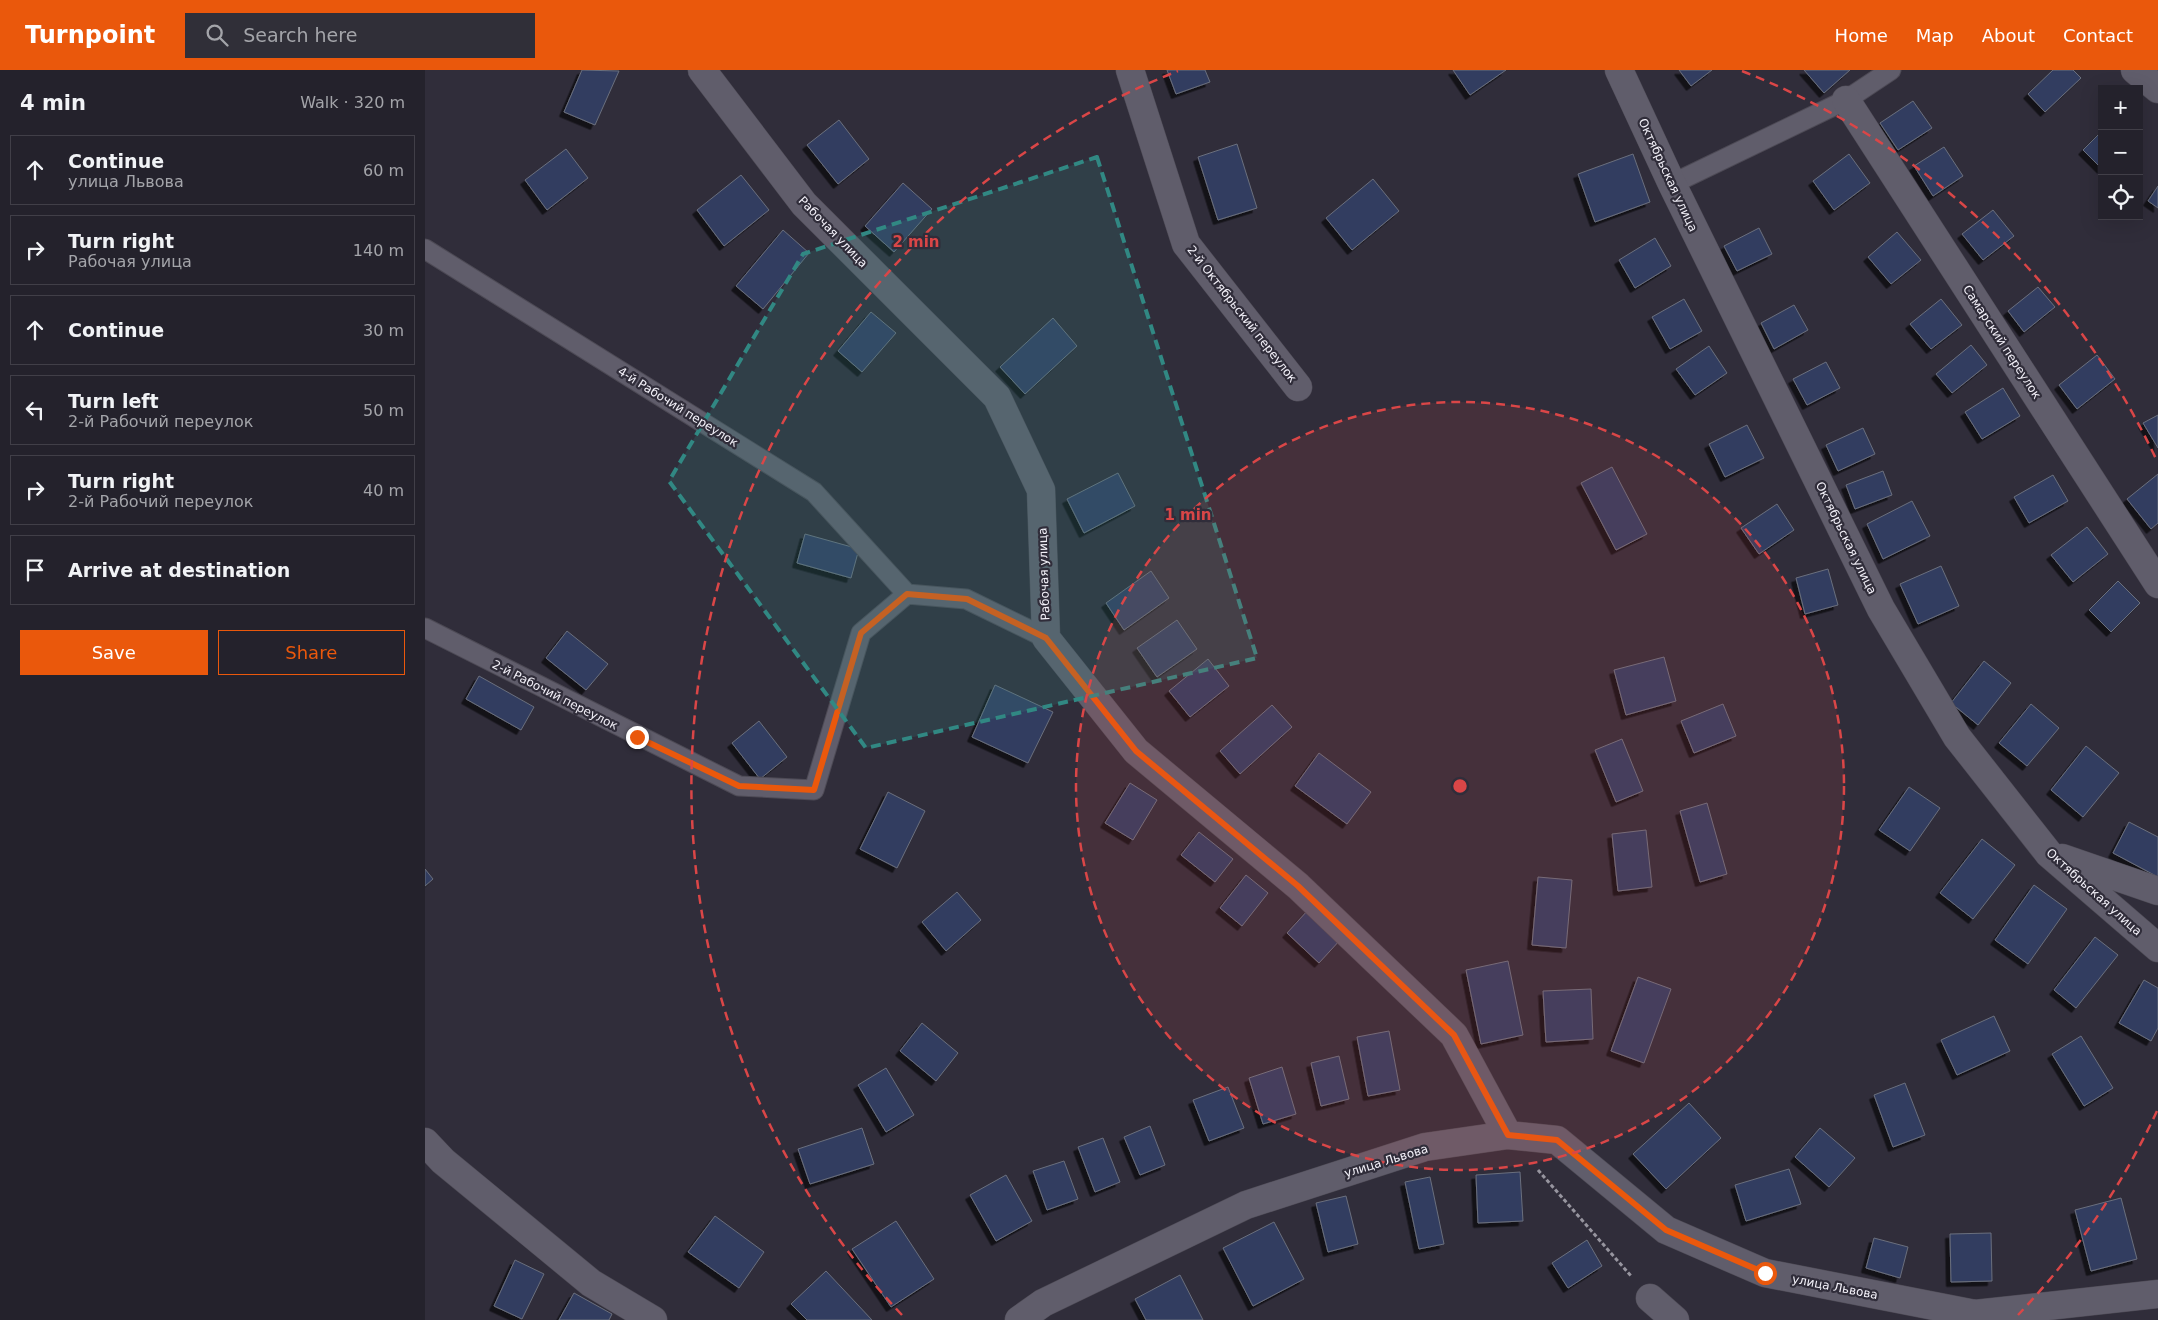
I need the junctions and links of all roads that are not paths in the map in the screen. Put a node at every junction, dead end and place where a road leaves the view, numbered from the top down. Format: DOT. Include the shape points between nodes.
graph roads {
  1 [pos="702,70"];
  2 [pos="1130,70"];
  3 [pos="1619,70"];
  4 [pos="1891,70"];
  5 [pos="2135,70"];
  6 [pos="2158,89"];
  7 [pos="1846,100"];
  8 [pos="1672,184"];
  9 [pos="425,249"];
  10 [pos="1298,387"];
  11 [pos="2158,584"];
  12 [pos="907,594"];
  13 [pos="425,628"];
  14 [pos="1046,638"];
  15 [pos="2049,854"];
  16 [pos="2158,891"];
  17 [pos="2158,948"];
  18 [pos="1508,1135"];
  19 [pos="425,1142"];
  20 [pos="2158,1294"];
  21 [pos="1650,1298"];
  22 [pos="653,1320"];
  23 [pos="1019,1320"];
  24 [pos="1675,1320"];
  1 -- 14 [label="street, Рабочая улица" via="804,204 997,397 1041,490"];
  2 -- 10 [label="street, 2-й Октябрьский переулок" via="1186,244"];
  3 -- 8 [label="street, Октябрьская улица"];
  4 -- 7 [label="lane"];
  5 -- 6 [label="street"];
  7 -- 8 [label="lane"];
  7 -- 11 [label="street, Самарский переулок"];
  8 -- 15 [label="street, Октябрьская улица" via="1881,609 1957,737"];
  9 -- 12 [label="lane, 4-й Рабочий переулок" via="814,492"];
  12 -- 13 [label="lane, 2-й Рабочий переулок" via="861,633 814,790 739,786"];
  12 -- 14 [label="lane" via="967,599"];
  14 -- 18 [label="street, Рабочая улица" via="1136,751 1298,886 1454,1035"];
  15 -- 16 [label="street"];
  15 -- 17 [label="street, Октябрьская улица"];
  18 -- 20 [label="street, улица Львова" via="1557,1140 1666,1230 1765,1273 1975,1314"];
  18 -- 23 [label="street, улица Львова" via="1425,1147 1247,1205 1043,1303"];
  19 -- 22 [label="street" via="443,1161 591,1283"];
  21 -- 24 [label="street"];
}
